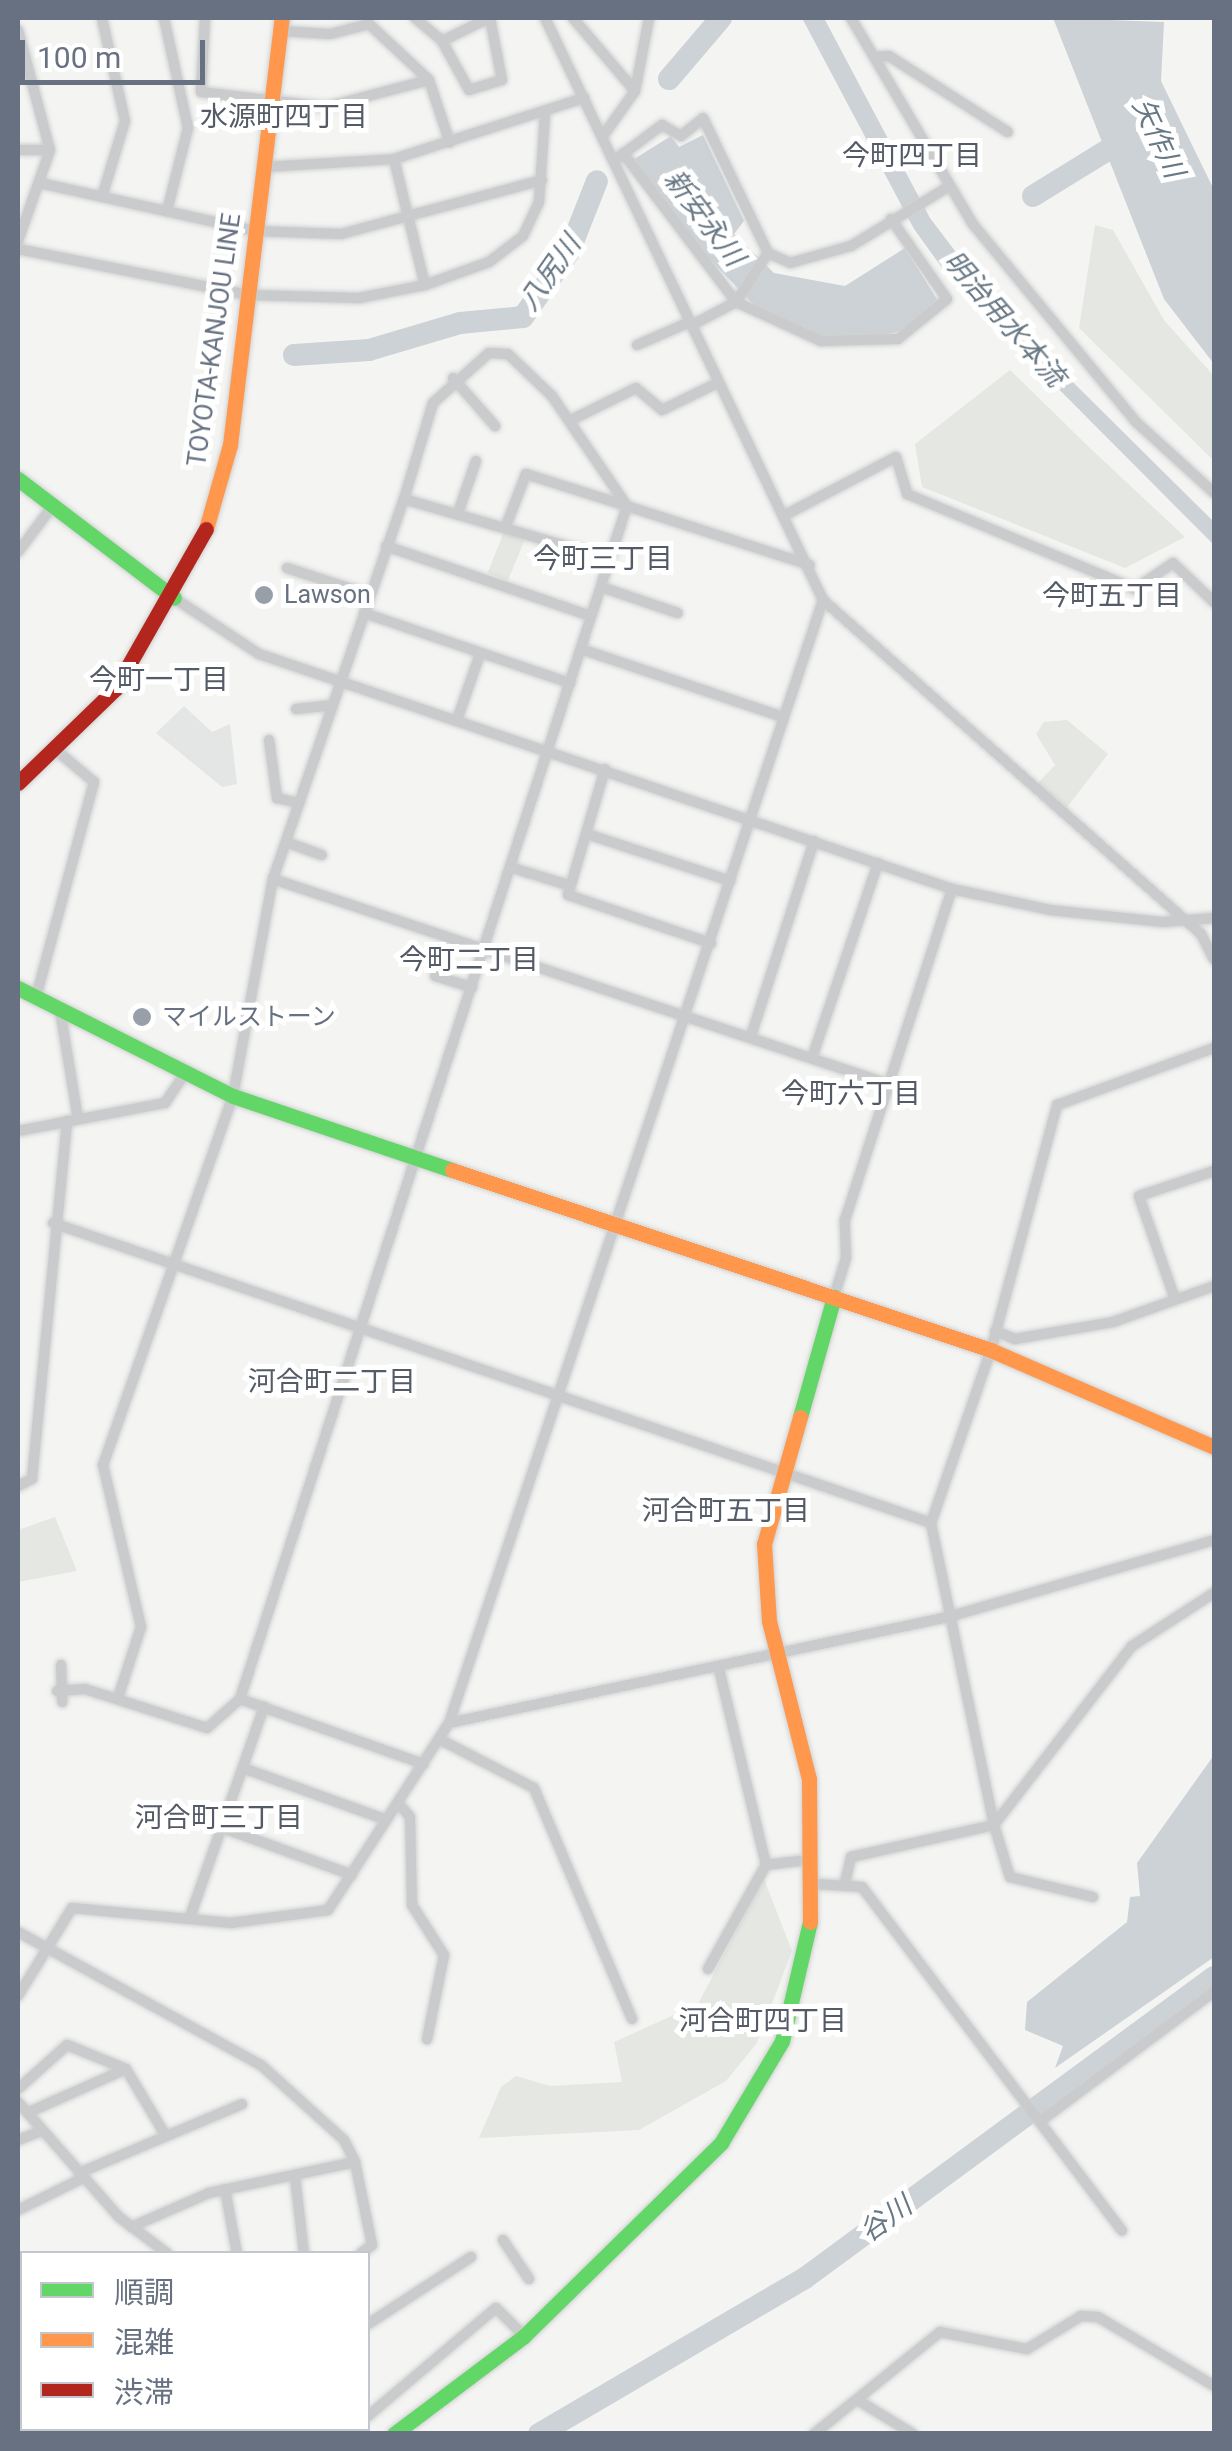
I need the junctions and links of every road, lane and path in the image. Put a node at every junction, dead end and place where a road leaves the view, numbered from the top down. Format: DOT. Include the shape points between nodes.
graph roads {
  1 [pos="102,18"];
  2 [pos="164,18"];
  3 [pos="206,18"];
  4 [pos="415,18"];
  5 [pos="488,18"];
  6 [pos="545,18"];
  7 [pos="574,18"];
  8 [pos="648,18"];
  9 [pos="851,18"];
  10 [pos="281,24"];
  11 [pos="18,30"];
  12 [pos="442,41"];
  13 [pos="874,57"];
  14 [pos="429,80"];
  15 [pos="18,82"];
  16 [pos="32,82"];
  17 [pos="635,91"];
  18 [pos="584,98"];
  19 [pos="273,102"];
  20 [pos="545,113"];
  21 [pos="1008,132"];
  22 [pos="603,136"];
  23 [pos="450,143"];
  24 [pos="18,150"];
  25 [pos="50,150"];
  26 [pos="624,153"];
  27 [pos="394,160"];
  28 [pos="614,161"];
  29 [pos="265,167"];
  30 [pos="542,180"];
  31 [pos="40,183"];
  32 [pos="948,187"];
  33 [pos="102,197"];
  34 [pos="167,211"];
  35 [pos="22,214"];
  36 [pos="891,219"];
  37 [pos="411,222"];
  38 [pos="255,231"];
  39 [pos="18,241"];
  40 [pos="18,249"];
  41 [pos="768,253"];
  42 [pos="425,284"];
  43 [pos="248,296"];
  44 [pos="736,302"];
  45 [pos="691,323"];
  46 [pos="637,345"];
  47 [pos="452,378"];
  48 [pos="717,383"];
  49 [pos="571,420"];
  50 [pos="495,426"];
  51 [pos="476,461"];
  52 [pos="18,479"];
  53 [pos="1214,494"];
  54 [pos="404,499"];
  55 [pos="54,504"];
  56 [pos="627,506"];
  57 [pos="459,510"];
  58 [pos="785,515"];
  59 [pos="506,526"];
  60 [pos="386,546"];
  61 [pos="18,552"];
  62 [pos="610,559"];
  63 [pos="810,565"];
  64 [pos="287,568"];
  65 [pos="601,587"];
  66 [pos="370,595"];
  67 [pos="174,598"];
  68 [pos="824,600"];
  69 [pos="1214,602"];
  70 [pos="678,612"];
  71 [pos="364,613"];
  72 [pos="592,616"];
  73 [pos="581,649"];
  74 [pos="480,654"];
  75 [pos="340,682"];
  76 [pos="570,683"];
  77 [pos="332,705"];
  78 [pos="296,708"];
  79 [pos="782,717"];
  80 [pos="457,720"];
  81 [pos="270,740"];
  82 [pos="57,751"];
  83 [pos="550,751"];
  84 [pos="605,768"];
  85 [pos="18,783"];
  86 [pos="299,802"];
  87 [pos="751,818"];
  88 [pos="587,834"];
  89 [pos="814,841"];
  90 [pos="286,842"];
  91 [pos="322,855"];
  92 [pos="878,863"];
  93 [pos="513,868"];
  94 [pos="273,879"];
  95 [pos="731,881"];
  96 [pos="568,885"];
  97 [pos="952,889"];
  98 [pos="1214,918"];
  99 [pos="1188,922"];
  100 [pos="711,942"];
  101 [pos="484,951"];
  102 [pos="1214,958"];
  103 [pos="435,976"];
  104 [pos="472,987"];
  105 [pos="18,988"];
  106 [pos="36,998"];
  107 [pos="60,1010"];
  108 [pos="686,1016"];
  109 [pos="751,1036"];
  110 [pos="1214,1048"];
  111 [pos="812,1058"];
  112 [pos="184,1075"];
  113 [pos="888,1084"];
  114 [pos="233,1096"];
  115 [pos="73,1120"];
  116 [pos="18,1130"];
  117 [pos="416,1160"];
  118 [pos="1214,1172"];
  119 [pos="52,1222"];
  120 [pos="616,1226"];
  121 [pos="177,1267"];
  122 [pos="1214,1286"];
  123 [pos="834,1297"];
  124 [pos="1175,1300"];
  125 [pos="358,1330"];
  126 [pos="995,1331"];
  127 [pos="991,1350"];
  128 [pos="560,1396"];
  129 [pos="1214,1448"];
  130 [pos="778,1471"];
  131 [pos="18,1486"];
  132 [pos="930,1523"];
  133 [pos="1214,1540"];
  134 [pos="1214,1593"];
  135 [pos="948,1617"];
  136 [pos="778,1656"];
  137 [pos="61,1664"];
  138 [pos="719,1669"];
  139 [pos="118,1698"];
  140 [pos="240,1699"];
  141 [pos="264,1706"];
  142 [pos="448,1723"];
  143 [pos="439,1739"];
  144 [pos="424,1764"];
  145 [pos="243,1768"];
  146 [pos="398,1803"];
  147 [pos="384,1819"];
  148 [pos="994,1824"];
  149 [pos="222,1828"];
  150 [pos="800,1861"];
  151 [pos="766,1865"];
  152 [pos="352,1875"];
  153 [pos="816,1884"];
  154 [pos="845,1884"];
  155 [pos="1092,1897"];
  156 [pos="190,1917"];
  157 [pos="18,1932"];
  158 [pos="45,1947"];
  159 [pos="708,1969"];
  160 [pos="1214,1992"];
  161 [pos="18,1996"];
  162 [pos="632,2020"];
  163 [pos="427,2040"];
  164 [pos="126,2070"];
  165 [pos="18,2090"];
  166 [pos="18,2102"];
  167 [pos="242,2104"];
  168 [pos="27,2113"];
  169 [pos="1040,2118"];
  170 [pos="42,2131"];
  171 [pos="166,2136"];
  172 [pos="18,2140"];
  173 [pos="356,2162"];
  174 [pos="81,2176"];
  175 [pos="294,2177"];
  176 [pos="225,2190"];
  177 [pos="18,2210"];
  178 [pos="131,2227"];
  179 [pos="1122,2230"];
  180 [pos="503,2240"];
  181 [pos="157,2251"];
  182 [pos="236,2251"];
  183 [pos="304,2251"];
  184 [pos="364,2251"];
  185 [pos="471,2257"];
  186 [pos="529,2279"];
  187 [pos="370,2323"];
  188 [pos="524,2336"];
  189 [pos="1214,2386"];
  190 [pos="859,2400"];
  191 [pos="370,2414"];
  192 [pos="394,2434"];
  193 [pos="814,2434"];
  194 [pos="913,2434"];
  1 -- 33 [label="street" via="125,121"];
  2 -- 34 [label="street" via="188,128"];
  3 -- 19 [label="street" via="200,92"];
  4 -- 12 [label="street"];
  5 -- 12 [label="street"];
  5 -- 12 [label="street" via="502,80 461,86"];
  6 -- 18 [label="street"];
  7 -- 17 [label="street"];
  8 -- 17 [label="street"];
  9 -- 13 [label="street"];
  10 -- 14 [label="street" via="330,34 369,24"];
  10 -- 19 [label="street, TOYOTA-KANJOU LINE"];
  11 -- 16 [label="street"];
  13 -- 21 [label="street" via="890,56"];
  13 -- 32 [label="street"];
  14 -- 19 [label="street" via="343,105"];
  14 -- 23 [label="street"];
  15 -- 16 [label="street"];
  16 -- 25 [label="street"];
  17 -- 22 [label="street"];
  18 -- 20 [label="street"];
  18 -- 22 [label="street"];
  19 -- 29 [label="street, TOYOTA-KANJOU LINE"];
  20 -- 23 [label="street"];
  20 -- 30 [label="street"];
  22 -- 28 [label="street"];
  23 -- 27 [label="street"];
  24 -- 25 [label="street"];
  25 -- 31 [label="street"];
  26 -- 28 [label="street"];
  26 -- 41 [label="street" via="662,125 681,136 703,118"];
  26 -- 44 [label="street"];
  27 -- 29 [label="street"];
  27 -- 37 [label="street"];
  28 -- 45 [label="street"];
  29 -- 38 [label="street, TOYOTA-KANJOU LINE"];
  30 -- 37 [label="street"];
  30 -- 42 [label="street" via="534,216 508,251"];
  31 -- 33 [label="street"];
  31 -- 35 [label="street"];
  32 -- 36 [label="street" via="905,218"];
  32 -- 53 [label="street" via="1135,421"];
  33 -- 34 [label="street"];
  34 -- 38 [label="street"];
  35 -- 39 [label="street"];
  36 -- 41 [label="street" via="809,265"];
  36 -- 44 [label="street" via="946,299 898,339 821,342"];
  37 -- 38 [label="street" via="341,234"];
  37 -- 42 [label="street"];
  38 -- 43 [label="street, TOYOTA-KANJOU LINE"];
  40 -- 43 [label="street"];
  41 -- 44 [label="street"];
  42 -- 43 [label="street" via="359,298"];
  43 -- 67 [label="street, TOYOTA-KANJOU LINE" via="225,466"];
  44 -- 45 [label="street"];
  45 -- 46 [label="street"];
  45 -- 48 [label="street"];
  47 -- 49 [label="street" via="489,353 508,354"];
  47 -- 50 [label="street"];
  47 -- 54 [label="street" via="433,403"];
  48 -- 49 [label="street" via="662,410 636,388"];
  48 -- 58 [label="street"];
  49 -- 56 [label="street"];
  51 -- 57 [label="street"];
  52 -- 55 [label="street"];
  54 -- 57 [label="street"];
  54 -- 60 [label="street"];
  55 -- 61 [label="street"];
  55 -- 67 [label="street"];
  56 -- 59 [label="street" via="526,474"];
  56 -- 62 [label="street"];
  56 -- 63 [label="street"];
  57 -- 59 [label="street"];
  58 -- 63 [label="street"];
  58 -- 69 [label="street" via="896,457 907,494 1135,589 1173,563"];
  59 -- 62 [label="street"];
  60 -- 66 [label="street"];
  60 -- 72 [label="street"];
  62 -- 65 [label="street"];
  63 -- 68 [label="street"];
  64 -- 66 [label="street"];
  65 -- 70 [label="street"];
  65 -- 72 [label="street"];
  66 -- 71 [label="street"];
  67 -- 75 [label="street" via="226,638"];
  67 -- 82 [label="street, TOYOTA-KANJOU LINE" via="115,688"];
  68 -- 79 [label="street"];
  68 -- 99 [label="street"];
  71 -- 74 [label="street"];
  71 -- 75 [label="street"];
  72 -- 73 [label="street"];
  73 -- 76 [label="street"];
  73 -- 79 [label="street"];
  74 -- 76 [label="street"];
  74 -- 80 [label="street"];
  75 -- 77 [label="street"];
  75 -- 80 [label="street"];
  76 -- 83 [label="street"];
  77 -- 78 [label="street"];
  77 -- 86 [label="street"];
  79 -- 87 [label="street"];
  80 -- 83 [label="street"];
  81 -- 86 [label="street" via="277,798"];
  82 -- 85 [label="street, TOYOTA-KANJOU LINE"];
  82 -- 106 [label="street" via="94,782"];
  83 -- 84 [label="street"];
  83 -- 93 [label="street"];
  84 -- 87 [label="street"];
  84 -- 88 [label="street"];
  86 -- 90 [label="street"];
  87 -- 89 [label="street"];
  87 -- 95 [label="street"];
  88 -- 95 [label="street"];
  88 -- 96 [label="street"];
  89 -- 92 [label="street"];
  89 -- 109 [label="street"];
  90 -- 91 [label="street"];
  90 -- 94 [label="street"];
  92 -- 97 [label="street"];
  92 -- 111 [label="street"];
  93 -- 96 [label="street"];
  93 -- 101 [label="street"];
  94 -- 101 [label="street"];
  94 -- 114 [label="street"];
  95 -- 100 [label="street"];
  96 -- 100 [label="street" via="568,895"];
  97 -- 99 [label="street" via="1050,910"];
  97 -- 113 [label="street"];
  98 -- 99 [label="street"];
  99 -- 102 [label="street"];
  100 -- 108 [label="street"];
  101 -- 104 [label="street"];
  101 -- 108 [label="street"];
  103 -- 104 [label="street"];
  104 -- 117 [label="street"];
  105 -- 106 [label="street"];
  106 -- 107 [label="street"];
  107 -- 112 [label="street"];
  107 -- 115 [label="street"];
  108 -- 109 [label="street"];
  108 -- 120 [label="street"];
  109 -- 111 [label="street"];
  110 -- 126 [label="street" via="1056,1105"];
  111 -- 113 [label="street"];
  112 -- 114 [label="street"];
  112 -- 115 [label="street" via="166,1103"];
  113 -- 123 [label="street" via="844,1220 846,1258"];
  114 -- 117 [label="street"];
  114 -- 121 [label="street"];
  115 -- 116 [label="street"];
  115 -- 119 [label="street"];
  117 -- 120 [label="street"];
  117 -- 125 [label="street"];
  118 -- 124 [label="street" via="1138,1196"];
  119 -- 121 [label="street"];
  119 -- 131 [label="street" via="45,1381 32,1479"];
  120 -- 123 [label="street"];
  120 -- 128 [label="street"];
  121 -- 125 [label="street"];
  121 -- 139 [label="street" via="146,1356 131,1367 102,1465 141,1627"];
  122 -- 124 [label="street"];
  123 -- 127 [label="street"];
  123 -- 130 [label="street"];
  124 -- 126 [label="street" via="1113,1322 1015,1338"];
  125 -- 128 [label="street"];
  125 -- 140 [label="street"];
  126 -- 127 [label="street"];
  127 -- 129 [label="street"];
  127 -- 132 [label="street"];
  128 -- 130 [label="street"];
  128 -- 142 [label="street"];
  130 -- 132 [label="street"];
  130 -- 136 [label="street" via="764,1544"];
  132 -- 135 [label="street"];
  133 -- 135 [label="street"];
  134 -- 148 [label="street" via="1132,1646"];
  135 -- 136 [label="street"];
  135 -- 148 [label="street"];
  136 -- 138 [label="street"];
  136 -- 153 [label="street" via="808,1779"];
  137 -- 139 [label="street" via="61,1694"];
  138 -- 142 [label="street"];
  138 -- 151 [label="street"];
  139 -- 140 [label="street" via="207,1728"];
  140 -- 141 [label="street"];
  141 -- 144 [label="street"];
  141 -- 145 [label="street"];
  142 -- 143 [label="street"];
  143 -- 144 [label="street"];
  143 -- 162 [label="street" via="534,1788"];
  144 -- 146 [label="street"];
  145 -- 147 [label="street"];
  145 -- 149 [label="street"];
  146 -- 147 [label="street"];
  146 -- 163 [label="street" via="410,1817 412,1905 444,1955"];
  147 -- 152 [label="street"];
  148 -- 154 [label="street" via="851,1857"];
  148 -- 155 [label="street" via="1010,1878"];
  149 -- 152 [label="street"];
  149 -- 156 [label="street"];
  150 -- 151 [label="street"];
  151 -- 159 [label="street"];
  152 -- 156 [label="street" via="320,1914 232,1924"];
  153 -- 154 [label="street"];
  153 -- 188 [label="street" via="804,1974 746,2106 654,2216"];
  154 -- 169 [label="street" via="862,1887"];
  156 -- 158 [label="street" via="72,1908"];
  157 -- 158 [label="street"];
  158 -- 161 [label="street"];
  158 -- 173 [label="street" via="261,2066 344,2140"];
  160 -- 169 [label="street"];
  164 -- 165 [label="street" via="67,2045"];
  164 -- 168 [label="street"];
  164 -- 171 [label="street"];
  166 -- 168 [label="street"];
  167 -- 171 [label="street"];
  168 -- 170 [label="street"];
  169 -- 179 [label="street"];
  170 -- 172 [label="street"];
  170 -- 174 [label="street"];
  171 -- 174 [label="street"];
  173 -- 175 [label="street"];
  173 -- 184 [label="street" via="372,2245"];
  174 -- 177 [label="street"];
  174 -- 178 [label="street"];
  175 -- 176 [label="street"];
  175 -- 183 [label="street"];
  176 -- 178 [label="street"];
  176 -- 182 [label="street"];
  178 -- 181 [label="street"];
  180 -- 186 [label="street"];
  185 -- 187 [label="street"];
  188 -- 191 [label="street" via="496,2308"];
  188 -- 192 [label="street"];
  189 -- 190 [label="street" via="1098,2317 1081,2316 1027,2349 940,2332"];
  190 -- 193 [label="street"];
  190 -- 194 [label="street"];
}
